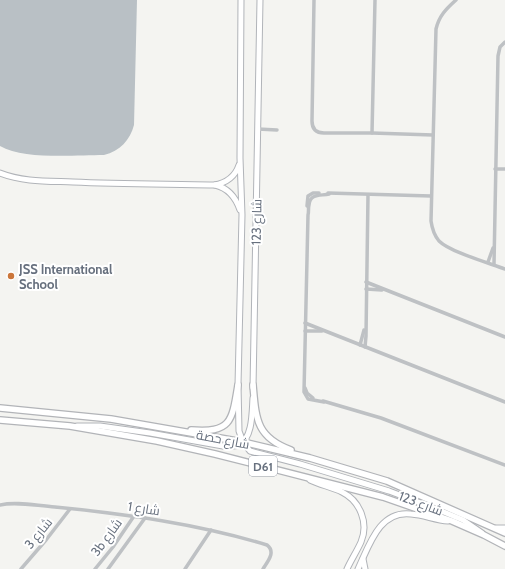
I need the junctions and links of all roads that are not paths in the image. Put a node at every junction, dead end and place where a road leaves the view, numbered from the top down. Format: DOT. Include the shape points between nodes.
graph roads {
  1 [pos="260,0"];
  2 [pos="314,0"];
  3 [pos="375,0"];
  4 [pos="456,0"];
  5 [pos="242,1"];
  6 [pos="505,42"];
  7 [pos="258,129"];
  8 [pos="277,130"];
  9 [pos="372,133"];
  10 [pos="433,135"];
  11 [pos="240,158"];
  12 [pos="495,169"];
  13 [pos="505,169"];
  14 [pos="0,173"];
  15 [pos="214,185"];
  16 [pos="368,195"];
  17 [pos="431,196"];
  18 [pos="242,215"];
  19 [pos="494,243"];
  20 [pos="488,262"];
  21 [pos="494,264"];
  22 [pos="505,269"];
  23 [pos="366,282"];
  24 [pos="366,290"];
  25 [pos="387,291"];
  26 [pos="305,323"];
  27 [pos="365,325"];
  28 [pos="305,331"];
  29 [pos="325,331"];
  30 [pos="505,337"];
  31 [pos="360,345"];
  32 [pos="365,347"];
  33 [pos="238,385"];
  34 [pos="253,385"];
  35 [pos="505,402"];
  36 [pos="0,408"];
  37 [pos="0,420"];
  38 [pos="70,426"];
  39 [pos="162,428"];
  40 [pos="243,442"];
  41 [pos="310,458"];
  42 [pos="505,466"];
  43 [pos="302,476"];
  44 [pos="0,505"];
  45 [pos="70,508"];
  46 [pos="134,516"];
  47 [pos="145,518"];
  48 [pos="452,521"];
  49 [pos="496,528"];
  50 [pos="505,528"];
  51 [pos="210,530"];
  52 [pos="505,533"];
  53 [pos="484,535"];
  54 [pos="505,546"];
  55 [pos="363,559"];
  56 [pos="21,569"];
  57 [pos="95,569"];
  58 [pos="108,569"];
  59 [pos="186,569"];
  60 [pos="263,569"];
  61 [pos="347,569"];
  62 [pos="358,569"];
  63 [pos="365,569"];
  1 -- 7 [label="main road, شارع 123"];
  2 -- 9 [label="street" via="314,129 320,133"];
  3 -- 9 [label="street"];
  4 -- 10 [label="street" via="444,11 437,23"];
  5 -- 11 [label="main road, شارع 123"];
  6 -- 12 [label="street" via="500,47 498,56"];
  7 -- 8 [label="street"];
  7 -- 34 [label="main road, شارع 123"];
  9 -- 10 [label="street"];
  10 -- 17 [label="street"];
  11 -- 15 [label="main road" via="234,175 223,183"];
  11 -- 18 [label="main road, شارع 123"];
  12 -- 13 [label="street"];
  12 -- 19 [label="street"];
  14 -- 15 [label="main road" via="15,178 86,183"];
  15 -- 18 [label="main road" via="222,187 232,195"];
  16 -- 17 [label="street"];
  16 -- 23 [label="street"];
  16 -- 26 [label="street" via="316,195 309,202"];
  17 -- 20 [label="street" via="431,221 438,240 449,248"];
  18 -- 33 [label="main road, شارع 123"];
  19 -- 20 [label="street"];
  19 -- 21 [label="street"];
  20 -- 21 [label="street"];
  21 -- 22 [label="street"];
  23 -- 24 [label="street"];
  23 -- 25 [label="street"];
  24 -- 25 [label="street"];
  24 -- 27 [label="street"];
  25 -- 30 [label="street"];
  26 -- 28 [label="street"];
  26 -- 29 [label="street"];
  27 -- 31 [label="street"];
  27 -- 32 [label="street"];
  28 -- 29 [label="street"];
  28 -- 42 [label="street" via="305,396 381,418"];
  29 -- 31 [label="street"];
  31 -- 32 [label="street"];
  32 -- 35 [label="street"];
  33 -- 39 [label="main road" via="233,413 229,421 219,429 205,431"];
  33 -- 40 [label="main road, شارع 123" via="239,431"];
  34 -- 40 [label="main road, شارع 123" via="251,425"];
  34 -- 41 [label="main road" via="257,419 261,429 276,444"];
  36 -- 39 [label="main road, شارع حصة / D61" via="111,419"];
  37 -- 38 [label="main road, شارع حصة / D61"];
  38 -- 40 [label="main road" via="90,425 223,446 235,446"];
  38 -- 43 [label="main road, شارع حصة / D61" via="208,452"];
  39 -- 40 [label="main road, شارع حصة / D61"];
  40 -- 41 [label="main road, شارع حصة / D61"];
  40 -- 53 [label="main road, شارع 123" via="250,451 389,491 434,508 462,520"];
  41 -- 49 [label="main road, شارع حصة / D61" via="387,481"];
  43 -- 48 [label="main road, شارع حصة / D61" via="382,496"];
  43 -- 61 [label="main road" via="344,493 360,511 364,526 363,534"];
  44 -- 45 [label="street, شارع 1"];
  45 -- 46 [label="street, شارع 1"];
  45 -- 56 [label="street, شارع 3"];
  46 -- 47 [label="street, شارع 1"];
  46 -- 57 [label="street, 3b شارع"];
  47 -- 51 [label="street, شارع 1"];
  47 -- 58 [label="street, 3b شارع"];
  48 -- 53 [label="main road, شارع حصة / D61"];
  48 -- 55 [label="main road" via="410,513 395,516 377,530"];
  49 -- 50 [label="main road"];
  49 -- 52 [label="main road, شارع حصة / D61"];
  51 -- 59 [label="street"];
  51 -- 60 [label="street, شارع 1" via="267,545 272,551"];
  53 -- 54 [label="main road, شارع حصة / D61"];
  55 -- 62 [label="main road"];
  55 -- 63 [label="main road"];
}
